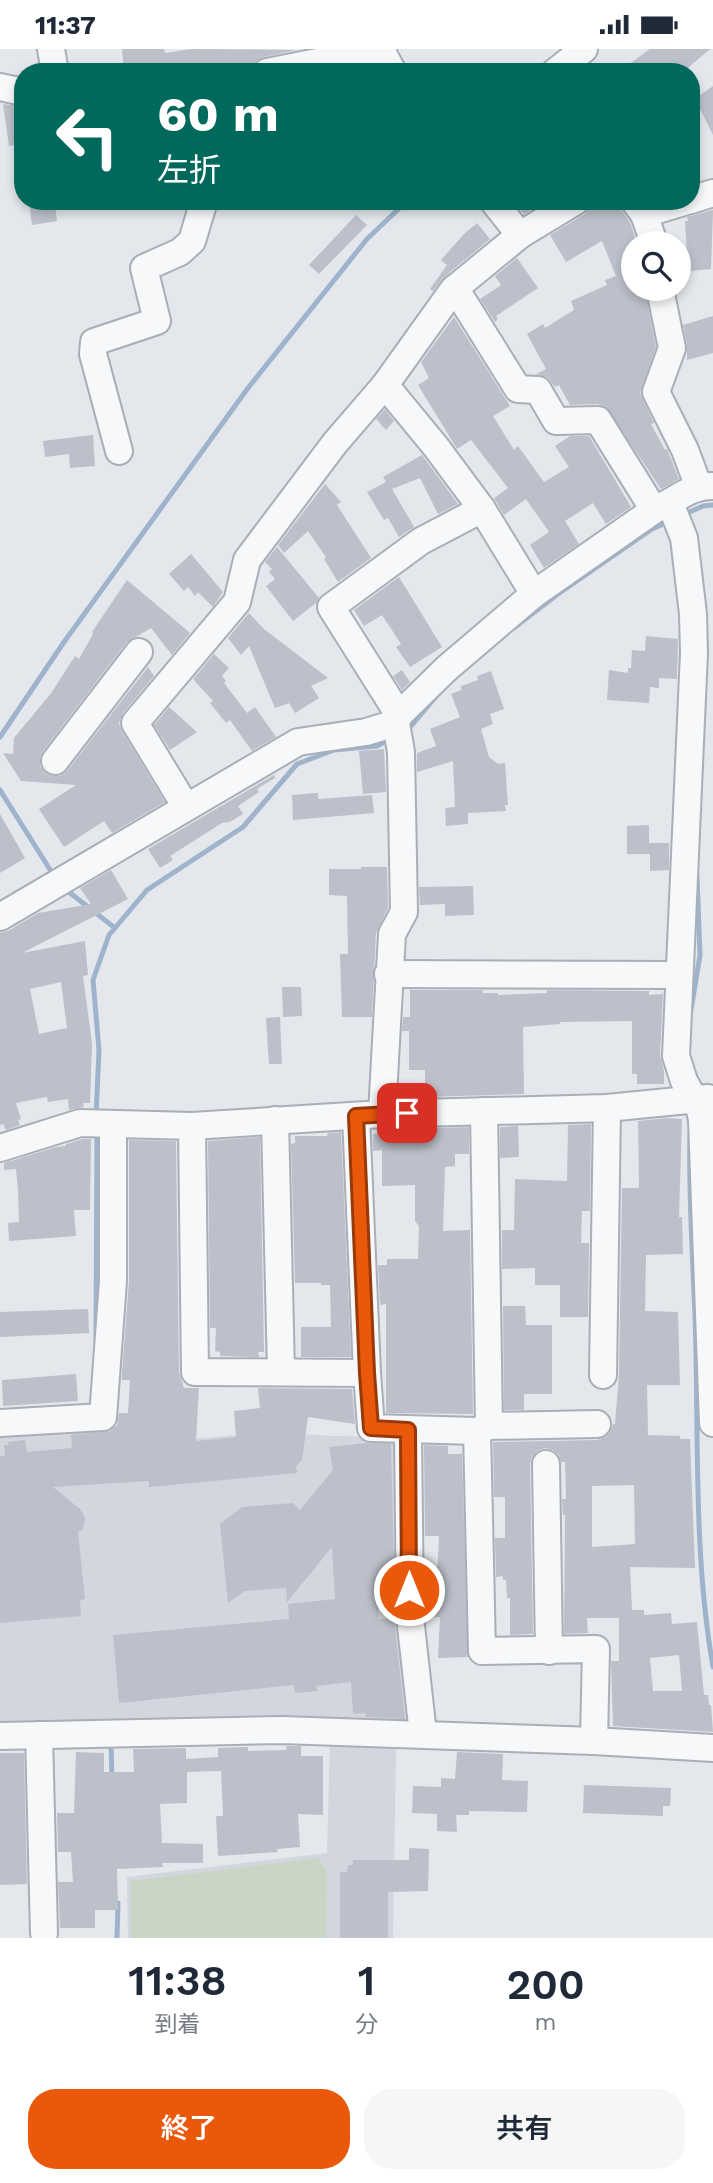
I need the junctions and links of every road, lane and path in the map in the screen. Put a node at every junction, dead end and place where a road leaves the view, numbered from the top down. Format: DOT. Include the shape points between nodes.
graph roads {
  1 [pos="382,49"];
  2 [pos="584,49"];
  3 [pos="297,57"];
  4 [pos="566,63"];
  5 [pos="201,210"];
  6 [pos="501,210"];
  7 [pos="561,210"];
  8 [pos="640,210"];
  9 [pos="649,231"];
  10 [pos="520,235"];
  11 [pos="455,288"];
  12 [pos="662,301"];
  13 [pos="385,384"];
  14 [pos="119,451"];
  15 [pos="705,486"];
  16 [pos="662,507"];
  17 [pos="482,509"];
  18 [pos="534,594"];
  19 [pos="139,652"];
  20 [pos="116,682"];
  21 [pos="142,715"];
  22 [pos="398,719"];
  23 [pos="55,761"];
  24 [pos="186,807"];
  25 [pos="0,917"];
  26 [pos="388,974"];
  27 [pos="679,975"];
  28 [pos="703,1098"];
  29 [pos="607,1108"];
  30 [pos="484,1111"];
  31 [pos="369,1115"];
  32 [pos="275,1119"];
  33 [pos="113,1125"];
  34 [pos="192,1126"];
  35 [pos="0,1148"];
  36 [pos="710,1270"];
  37 [pos="712,1361"];
  38 [pos="281,1372"];
  39 [pos="367,1373"];
  40 [pos="603,1375"];
  41 [pos="0,1423"];
  42 [pos="713,1423"];
  43 [pos="597,1424"];
  44 [pos="483,1429"];
  45 [pos="408,1430"];
  46 [pos="546,1464"];
  47 [pos="549,1651"];
  48 [pos="423,1734"];
  49 [pos="0,1736"];
  50 [pos="594,1741"];
  51 [pos="39,1744"];
  52 [pos="713,1748"];
  53 [pos="44,1933"];
  1 -- 3 [label="street"];
  2 -- 4 [label="street"];
  5 -- 14 [label="street" via="192,240 180,252 144,268 157,321 94,342"];
  6 -- 10 [label="street"];
  7 -- 10 [label="street"];
  8 -- 9 [label="street"];
  10 -- 11 [label="street"];
  11 -- 13 [label="street"];
  11 -- 16 [label="street" via="519,389 538,390 556,421 598,420"];
  12 -- 15 [label="street" via="672,348 656,392"];
  13 -- 17 [label="street"];
  13 -- 21 [label="street" via="247,560 237,602"];
  15 -- 16 [label="street"];
  16 -- 18 [label="street"];
  16 -- 27 [label="street" via="684,538 693,614"];
  17 -- 18 [label="street"];
  17 -- 22 [label="street" via="421,541 331,607"];
  18 -- 22 [label="street" via="446,669"];
  19 -- 20 [label="street"];
  20 -- 21 [label="street"];
  20 -- 23 [label="street"];
  21 -- 24 [label="street" via="135,723"];
  22 -- 24 [label="street" via="366,731 298,743"];
  22 -- 26 [label="street" via="404,912 392,934"];
  24 -- 25 [label="street"];
  26 -- 27 [label="street"];
  26 -- 31 [label="street"];
  27 -- 28 [label="street" via="676,1056 684,1081"];
  28 -- 29 [label="street"];
  28 -- 36 [label="street"];
  29 -- 30 [label="street"];
  29 -- 40 [label="street"];
  30 -- 31 [label="street"];
  30 -- 44 [label="street"];
  31 -- 32 [label="street"];
  31 -- 39 [label="street"];
  32 -- 34 [label="street"];
  32 -- 38 [label="street"];
  33 -- 34 [label="street"];
  33 -- 35 [label="street" via="80,1123"];
  33 -- 41 [label="street" via="113,1281 103,1417"];
  34 -- 38 [label="street" via="195,1372"];
  36 -- 37 [label="street"];
  37 -- 42 [label="street"];
  38 -- 39 [label="street"];
  39 -- 45 [label="street" via="371,1428"];
  43 -- 44 [label="street"];
  44 -- 45 [label="street"];
  44 -- 47 [label="street" via="482,1651"];
  45 -- 48 [label="street" via="410,1617"];
  46 -- 47 [label="street"];
  47 -- 50 [label="street" via="596,1649"];
  48 -- 50 [label="street"];
  48 -- 51 [label="street" via="282,1730"];
  49 -- 51 [label="street"];
  50 -- 52 [label="street"];
  51 -- 53 [label="street"];
}
